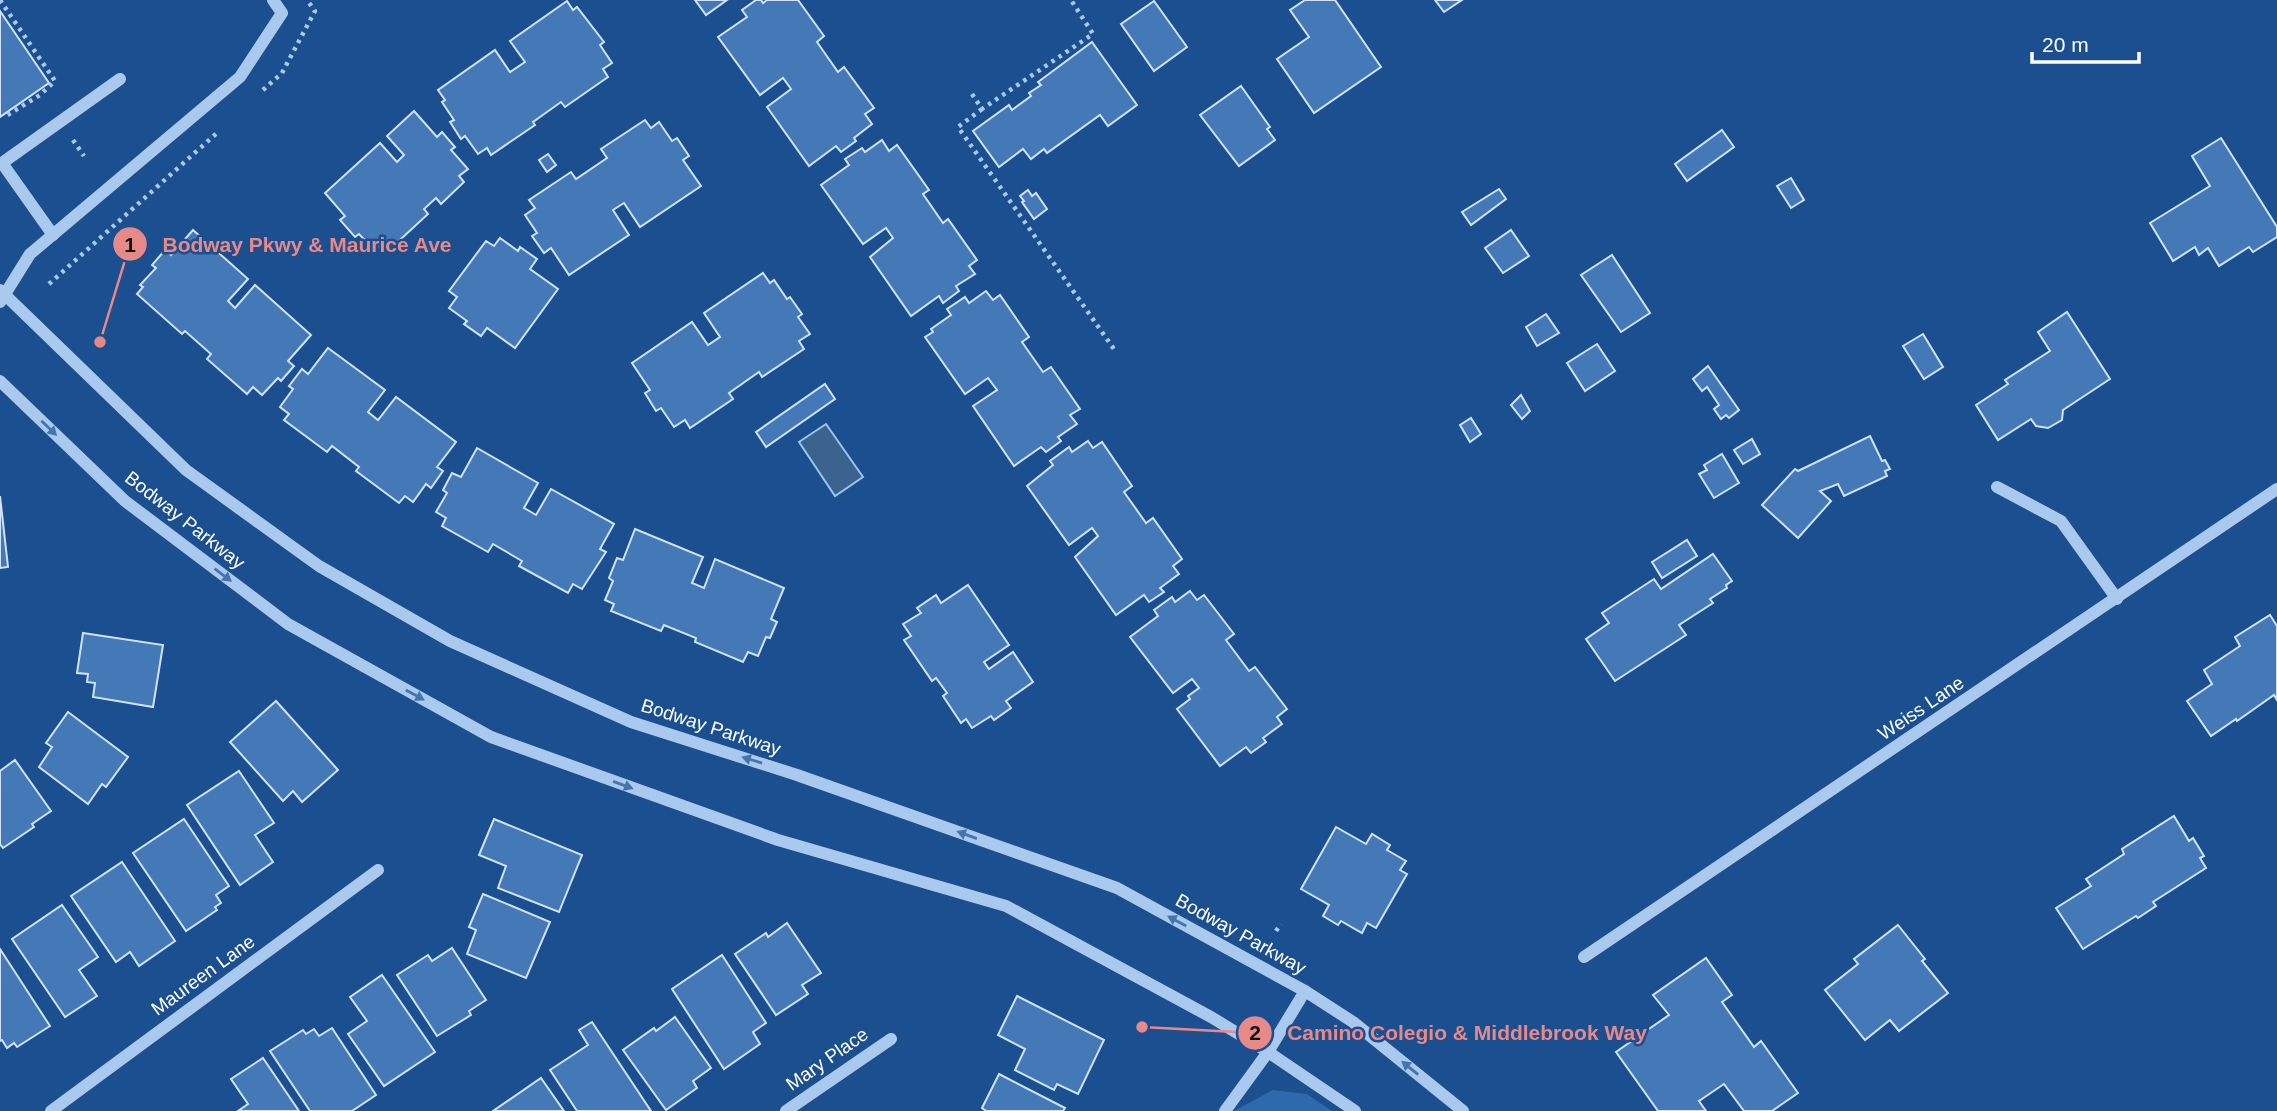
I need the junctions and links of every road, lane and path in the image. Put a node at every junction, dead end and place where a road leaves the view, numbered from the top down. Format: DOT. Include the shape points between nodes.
graph roads {
  1 [pos="0,0"];
  2 [pos="273,0"];
  3 [pos="1071,0"];
  4 [pos="120,79"];
  5 [pos="972,94"];
  6 [pos="982,109"];
  7 [pos="6,116"];
  8 [pos="69,133"];
  9 [pos="84,156"];
  10 [pos="1,163"];
  11 [pos="53,235"];
  12 [pos="2,296"];
  13 [pos="1116,352"];
  14 [pos="0,380"];
  15 [pos="1997,487"];
  16 [pos="2277,489"];
  17 [pos="2117,598"];
  18 [pos="379,870"];
  19 [pos="1281,924"];
  20 [pos="1276,931"];
  21 [pos="1584,957"];
  22 [pos="1305,991"];
  23 [pos="891,1039"];
  24 [pos="1268,1052"];
  25 [pos="51,1111"];
  26 [pos="786,1111"];
  27 [pos="1225,1111"];
  28 [pos="1355,1111"];
  29 [pos="1463,1111"];
  1 -- 7 [label="path" via="55,81"];
  2 -- 11 [label="street" via="282,13 240,77"];
  3 -- 6 [label="path" via="1093,34"];
  4 -- 10 [label="street"];
  5 -- 6 [label="path"];
  6 -- 13 [label="path" via="958,127"];
  8 -- 9 [label="path"];
  10 -- 11 [label="street"];
  11 -- 12 [label="street" via="30,254"];
  22 -- 12 [label="street, Bodway Parkway, one-way" via="1116,888 797,775 631,722 450,641 319,566 186,470"];
  14 -- 24 [label="street, Bodway Parkway, one-way" via="125,501 288,624 491,737 778,840 1006,906"];
  15 -- 17 [label="street" via="2061,522"];
  16 -- 17 [label="street, Weiss Lane"];
  17 -- 21 [label="street, Weiss Lane"];
  18 -- 25 [label="street, Maureen Lane"];
  19 -- 20 [label="path"];
  22 -- 24 [label="street"];
  29 -- 22 [label="street, Bodway Parkway, one-way" via="1353,1022"];
  23 -- 26 [label="street, Mary Place"];
  24 -- 27 [label="street"];
  24 -- 28 [label="street, Bodway Parkway"];
}
